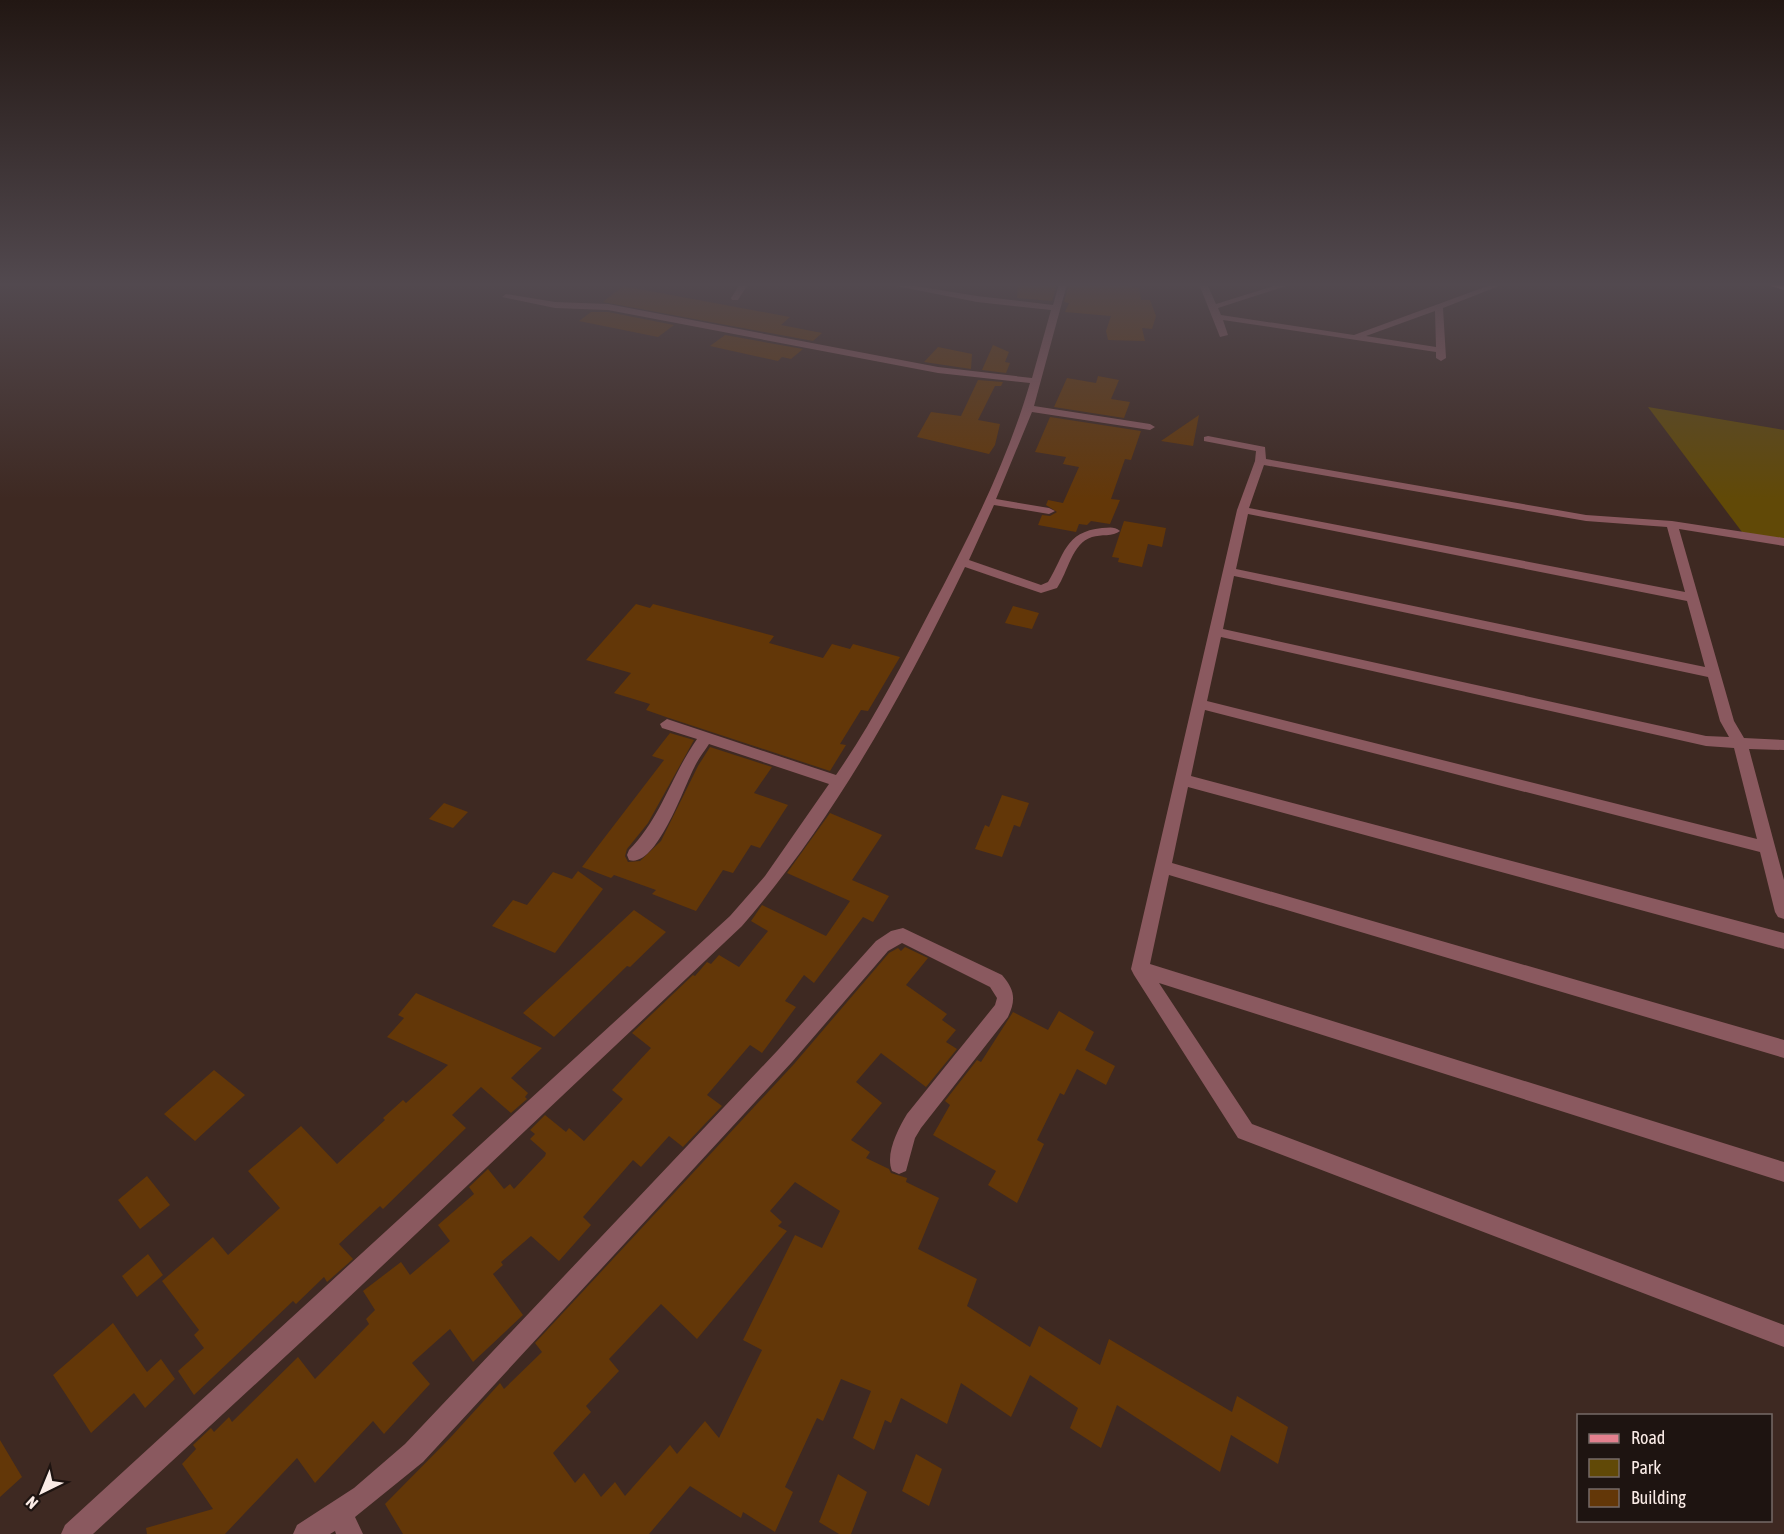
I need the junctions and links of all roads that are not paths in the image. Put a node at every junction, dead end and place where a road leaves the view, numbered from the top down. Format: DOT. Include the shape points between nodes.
graph roads {
  1 [pos="861,356"];
  2 [pos="1042,356"];
  3 [pos="1035,381"];
  4 [pos="1028,408"];
  5 [pos="1150,427"];
  6 [pos="1208,439"];
  7 [pos="1260,461"];
  8 [pos="990,501"];
  9 [pos="1244,510"];
  10 [pos="1049,511"];
  11 [pos="1672,524"];
  12 [pos="1114,531"];
  13 [pos="1784,542"];
  14 [pos="962,562"];
  15 [pos="1230,571"];
  16 [pos="1693,598"];
  17 [pos="1216,632"];
  18 [pos="1714,674"];
  19 [pos="1200,704"];
  20 [pos="667,724"];
  21 [pos="706,737"];
  22 [pos="1740,742"];
  23 [pos="1784,745"];
  24 [pos="1183,780"];
  25 [pos="839,782"];
  26 [pos="1768,848"];
  27 [pos="635,855"];
  28 [pos="1163,867"];
  29 [pos="1784,912"];
  30 [pos="1784,941"];
  31 [pos="1140,969"];
  32 [pos="1784,1049"];
  33 [pos="899,1164"];
  34 [pos="1784,1172"];
  35 [pos="1784,1336"];
  36 [pos="345,1524"];
  37 [pos="74,1534"];
  38 [pos="306,1534"];
  1 -- 3 [label="street"];
  2 -- 3 [label="street"];
  3 -- 4 [label="street"];
  4 -- 5 [label="street"];
  4 -- 8 [label="street"];
  6 -- 7 [label="street" via="1261,449"];
  7 -- 9 [label="street"];
  7 -- 11 [label="street" via="1586,518"];
  8 -- 10 [label="street"];
  8 -- 14 [label="street"];
  9 -- 15 [label="street"];
  9 -- 16 [label="street"];
  11 -- 13 [label="street"];
  11 -- 16 [label="street"];
  12 -- 14 [label="street" via="1080,536 1073,542 1053,585 1041,589"];
  14 -- 25 [label="street" via="908,667"];
  15 -- 17 [label="street"];
  15 -- 18 [label="street"];
  16 -- 18 [label="street"];
  17 -- 19 [label="street"];
  17 -- 22 [label="street" via="1706,741"];
  18 -- 22 [label="street" via="1727,721"];
  19 -- 24 [label="street"];
  19 -- 26 [label="street"];
  20 -- 21 [label="street"];
  21 -- 25 [label="street"];
  21 -- 27 [label="street" via="687,765 654,837"];
  22 -- 23 [label="street"];
  22 -- 26 [label="street"];
  24 -- 28 [label="street"];
  24 -- 30 [label="street"];
  25 -- 37 [label="street" via="771,881 736,921"];
  26 -- 29 [label="street"];
  28 -- 31 [label="street"];
  28 -- 32 [label="street"];
  31 -- 34 [label="street"];
  31 -- 35 [label="street" via="1245,1131"];
  33 -- 36 [label="street" via="914,1121 1007,1001 1006,992 996,981 903,935 882,946 785,1056"];
  36 -- 38 [label="street"];
}
